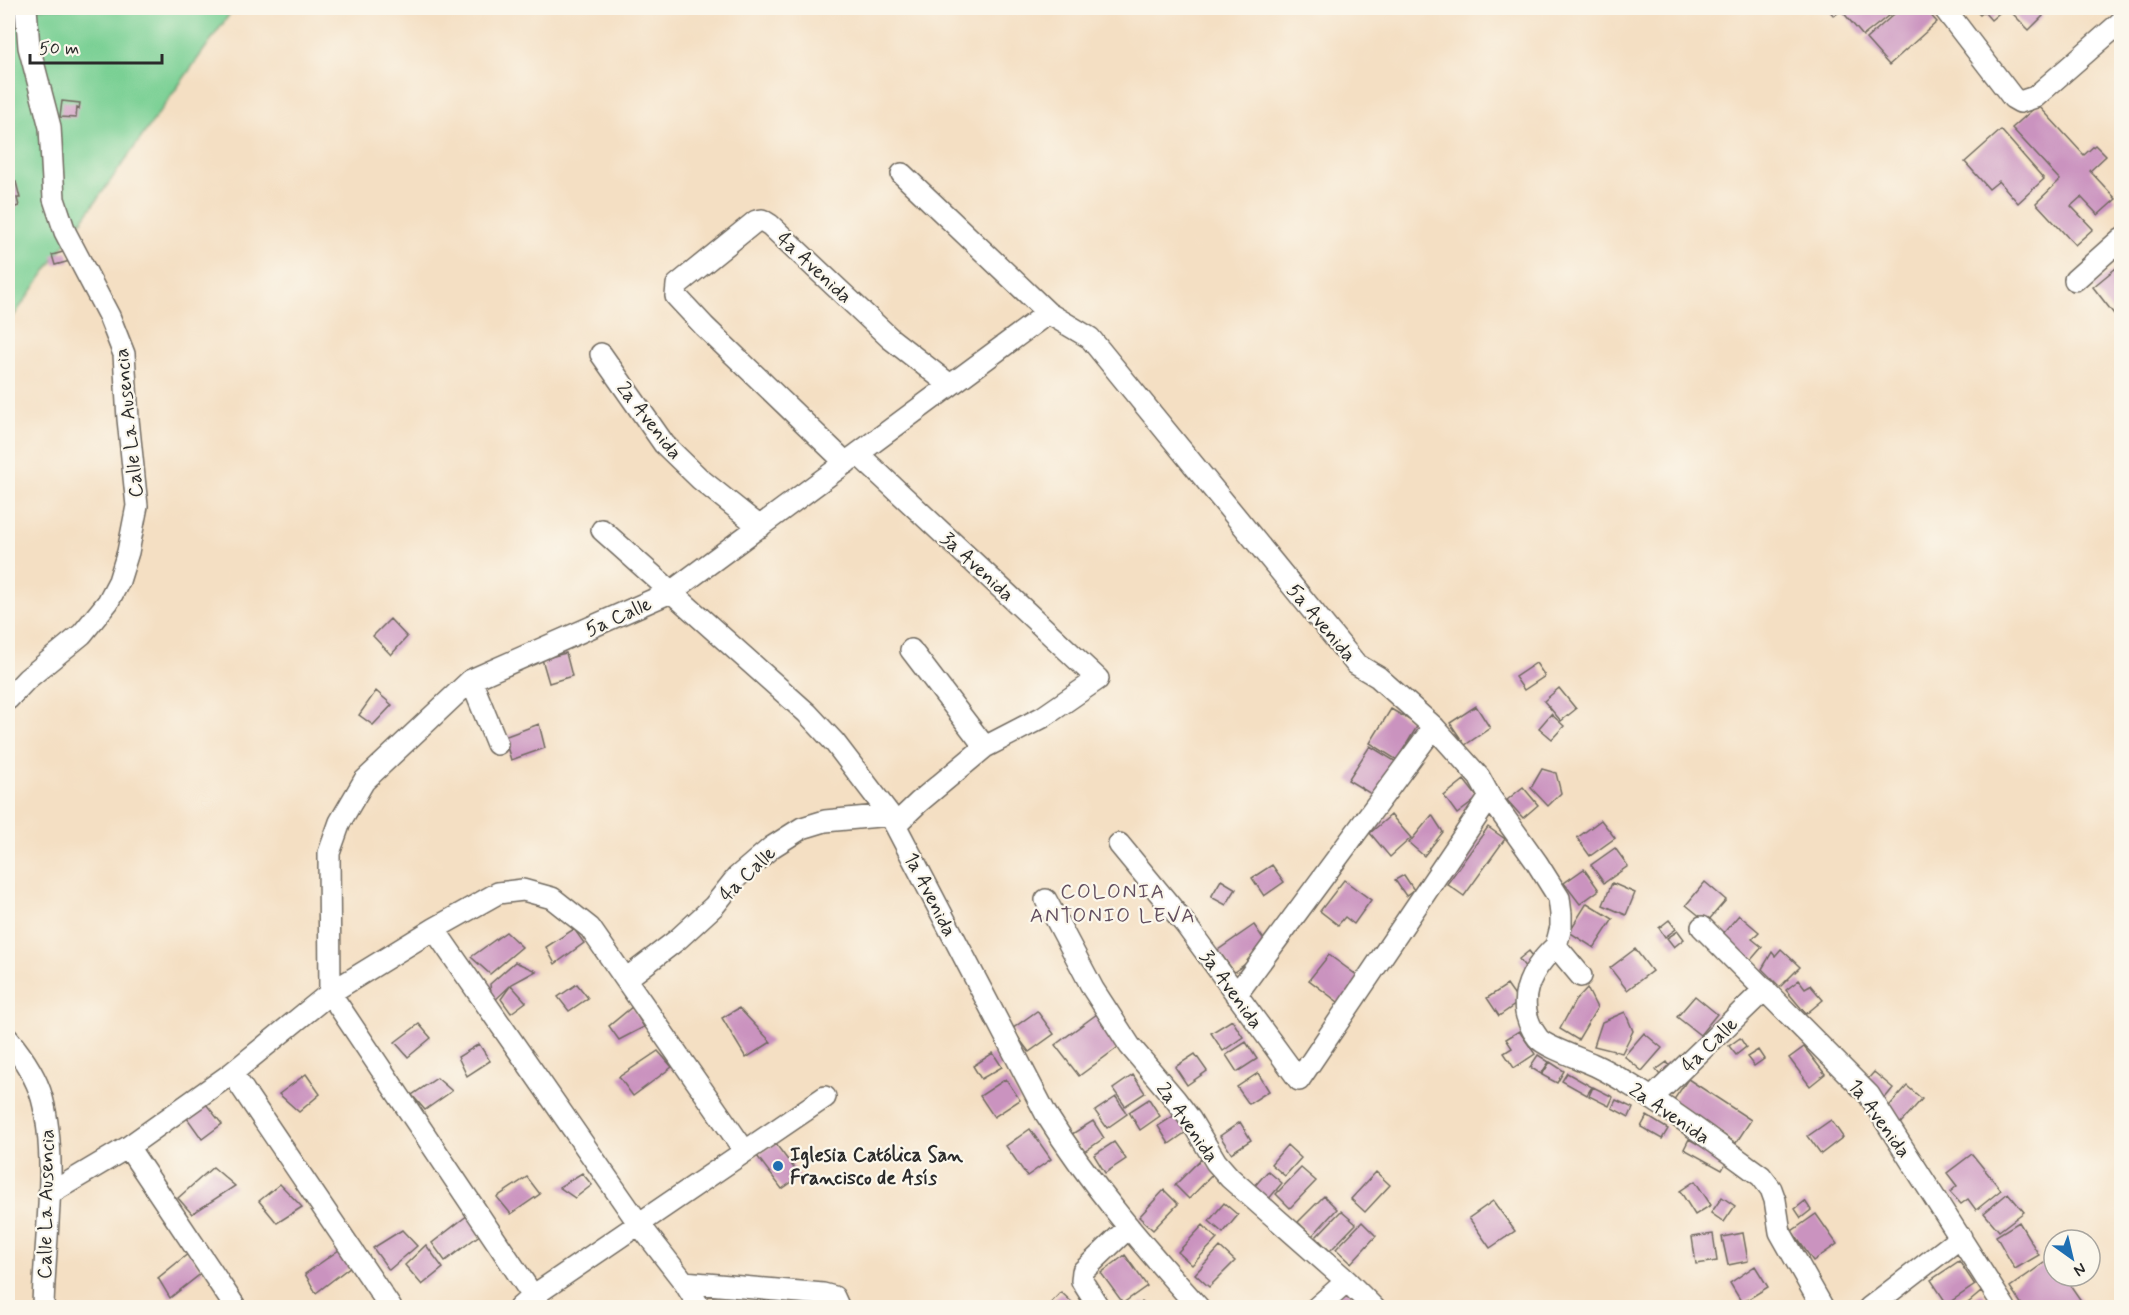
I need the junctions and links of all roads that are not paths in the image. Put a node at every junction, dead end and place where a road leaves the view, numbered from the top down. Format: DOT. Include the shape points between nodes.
graph roads {
  1 [pos="26,8"];
  2 [pos="1944,8"];
  3 [pos="2121,21"];
  4 [pos="902,174"];
  5 [pos="2121,238"];
  6 [pos="2075,280"];
  7 [pos="677,285"];
  8 [pos="1048,313"];
  9 [pos="601,354"];
  10 [pos="950,385"];
  11 [pos="852,458"];
  12 [pos="760,527"];
  13 [pos="602,530"];
  14 [pos="671,592"];
  15 [pos="911,650"];
  16 [pos="471,680"];
  17 [pos="8,699"];
  18 [pos="1434,727"];
  19 [pos="497,744"];
  20 [pos="985,747"];
  21 [pos="1490,797"];
  22 [pos="893,820"];
  23 [pos="1119,844"];
  24 [pos="1046,900"];
  25 [pos="1702,927"];
  26 [pos="434,929"];
  27 [pos="1556,946"];
  28 [pos="1581,976"];
  29 [pos="626,979"];
  30 [pos="1765,989"];
  31 [pos="330,993"];
  32 [pos="1236,995"];
  33 [pos="8,1039"];
  34 [pos="232,1073"];
  35 [pos="825,1097"];
  36 [pos="1652,1098"];
  37 [pos="128,1147"];
  38 [pos="744,1150"];
  39 [pos="49,1194"];
  40 [pos="639,1224"];
  41 [pos="1129,1227"];
  42 [pos="1960,1237"];
  43 [pos="1347,1281"];
  44 [pos="684,1282"];
  45 [pos="531,1304"];
  46 [pos="43,1308"];
  47 [pos="236,1308"];
  48 [pos="391,1308"];
  49 [pos="700,1308"];
  50 [pos="839,1308"];
  51 [pos="1099,1308"];
  52 [pos="1199,1308"];
  53 [pos="1316,1308"];
  54 [pos="1374,1308"];
  55 [pos="1823,1308"];
  56 [pos="1869,1308"];
  57 [pos="2005,1308"];
  1 -- 17 [label="street, Calle La Ausencia" via="29,46 50,127 54,199 65,232 109,315 124,354 137,506 125,562 108,602 82,634"];
  2 -- 3 [label="street" via="2020,102 2035,97"];
  4 -- 8 [label="street, 5a Avenida"];
  5 -- 6 [label="street"];
  7 -- 10 [label="street, 4a Avenida" via="762,220 891,339"];
  7 -- 11 [label="street, 3a Avenida" via="676,296 685,307"];
  8 -- 10 [label="street, 5a Calle"];
  8 -- 18 [label="street, 5a Avenida" via="1089,338 1356,664 1377,677"];
  9 -- 12 [label="street, 2a Avenida" via="664,444"];
  10 -- 11 [label="street, 5a Calle"];
  11 -- 12 [label="street, 5a Calle"];
  11 -- 20 [label="street, 3a Avenida" via="1098,679 1042,717"];
  12 -- 14 [label="street, 5a Calle"];
  13 -- 14 [label="street, 1a Avenida"];
  14 -- 16 [label="street, 5a Calle"];
  14 -- 22 [label="street, 1a Avenida" via="807,713 835,743"];
  15 -- 20 [label="street"];
  16 -- 19 [label="street"];
  16 -- 31 [label="street, 5a Calle" via="364,781 340,822 329,853"];
  18 -- 21 [label="street, 5a Avenida" via="1479,777"];
  18 -- 32 [label="street"];
  20 -- 22 [label="street"];
  21 -- 27 [label="street, 5a Avenida" via="1559,898 1562,914"];
  21 -- 32 [label="street, 3a Avenida" via="1299,1080"];
  22 -- 29 [label="street, 4a Calle" via="825,821 802,828 737,877 714,906 677,940"];
  22 -- 41 [label="street, 1a Avenida" via="1046,1114"];
  23 -- 32 [label="street, 3a Avenida" via="1185,924"];
  24 -- 43 [label="street, 2a Avenida" via="1093,989 1130,1046 1190,1119 1216,1162"];
  25 -- 30 [label="street, 1a Avenida"];
  26 -- 29 [label="street" via="498,893 523,890 552,898 590,927"];
  26 -- 31 [label="street"];
  26 -- 40 [label="street"];
  27 -- 28 [label="street"];
  27 -- 36 [label="street, 2a Avenida" via="1543,958 1526,988 1524,1008 1529,1024 1540,1041 1600,1067"];
  29 -- 38 [label="street"];
  30 -- 36 [label="street, 4a Calle"];
  30 -- 42 [label="street, 1a Avenida" via="1869,1095"];
  31 -- 34 [label="street"];
  31 -- 45 [label="street"];
  33 -- 39 [label="street, Calle La Ausencia" via="24,1059 41,1096 49,1134"];
  34 -- 37 [label="street"];
  34 -- 48 [label="street"];
  35 -- 38 [label="street"];
  36 -- 55 [label="street, 2a Avenida" via="1761,1176 1775,1200 1780,1232"];
  37 -- 39 [label="street"];
  37 -- 47 [label="street"];
  38 -- 40 [label="street"];
  39 -- 46 [label="street, Calle La Ausencia"];
  40 -- 44 [label="street"];
  40 -- 45 [label="street"];
  41 -- 51 [label="street" via="1083,1271 1082,1281"];
  41 -- 52 [label="street, 1a Avenida"];
  42 -- 56 [label="street"];
  42 -- 57 [label="street, 1a Avenida"];
  43 -- 53 [label="street"];
  43 -- 54 [label="street, 2a Avenida"];
  44 -- 49 [label="street"];
  44 -- 50 [label="street" via="823,1294 834,1297"];
}
